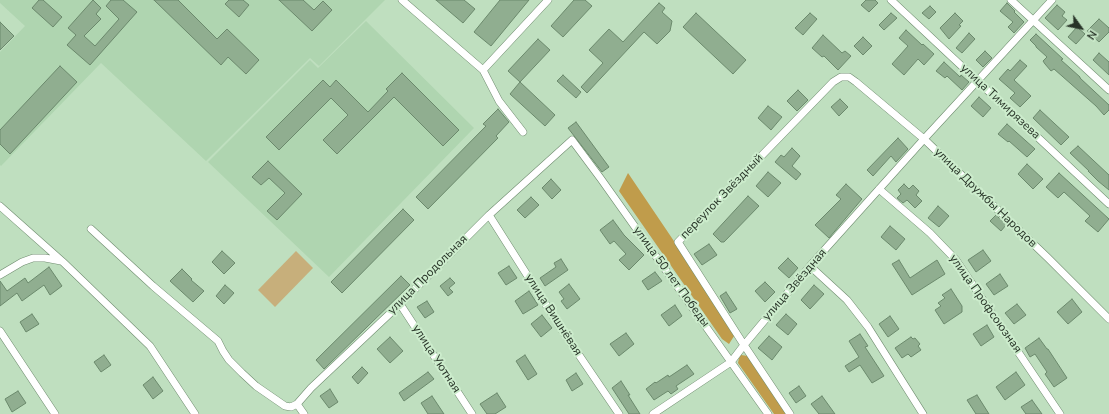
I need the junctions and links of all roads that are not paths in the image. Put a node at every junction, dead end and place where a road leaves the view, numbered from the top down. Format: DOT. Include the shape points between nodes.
graph roads {
  1 [pos="402,0"];
  2 [pos="548,0"];
  3 [pos="891,0"];
  4 [pos="1011,0"];
  5 [pos="1052,0"];
  6 [pos="1033,20"];
  7 [pos="484,72"];
  8 [pos="978,81"];
  9 [pos="856,82"];
  10 [pos="1109,90"];
  11 [pos="523,132"];
  12 [pos="924,139"];
  13 [pos="572,140"];
  14 [pos="879,189"];
  15 [pos="1109,204"];
  16 [pos="0,206"];
  17 [pos="489,215"];
  18 [pos="91,229"];
  19 [pos="63,262"];
  20 [pos="810,266"];
  21 [pos="0,275"];
  22 [pos="400,304"];
  23 [pos="1109,319"];
  24 [pos="0,331"];
  25 [pos="744,345"];
  26 [pos="731,362"];
  27 [pos="297,404"];
  28 [pos="55,414"];
  29 [pos="195,414"];
  30 [pos="304,414"];
  31 [pos="472,414"];
  32 [pos="620,414"];
  33 [pos="653,414"];
  34 [pos="768,414"];
  35 [pos="790,414"];
  36 [pos="923,414"];
  37 [pos="1060,414"];
  1 -- 7 [label="street"];
  2 -- 7 [label="street"];
  3 -- 8 [label="street, улица Тимирязева"];
  4 -- 6 [label="street"];
  5 -- 6 [label="street, улица Звёздная"];
  6 -- 8 [label="street, улица Звёздная"];
  6 -- 10 [label="street"];
  7 -- 11 [label="street" via="499,101"];
  8 -- 12 [label="street, улица Звёздная"];
  8 -- 15 [label="street, улица Тимирязева"];
  9 -- 12 [label="street, улица Дружбы Народов"];
  9 -- 25 [label="street, переулок Звёздный" via="848,77 841,77 833,82 678,242"];
  12 -- 14 [label="street, улица Звёздная"];
  12 -- 23 [label="street, улица Дружбы Народов"];
  13 -- 17 [label="street, улица Продольная"];
  13 -- 26 [label="street, улица 50 лет Победы"];
  14 -- 20 [label="street, улица Звёздная"];
  14 -- 37 [label="street, улица Профсоюзная" via="930,233 956,260"];
  16 -- 19 [label="street"];
  17 -- 22 [label="street, улица Продольная"];
  17 -- 32 [label="street, улица Вишнёвая" via="562,330"];
  18 -- 27 [label="street" via="153,286 218,340 229,360 256,386 285,406"];
  19 -- 21 [label="street" via="33,258"];
  19 -- 29 [label="street" via="150,346"];
  20 -- 25 [label="street, улица Звёздная"];
  20 -- 36 [label="street" via="847,300 864,322"];
  22 -- 27 [label="street, улица Продольная"];
  22 -- 31 [label="street, улица Уютная"];
  24 -- 28 [label="street"];
  25 -- 26 [label="street, улица Звёздная"];
  25 -- 35 [label="street"];
  26 -- 33 [label="street, улица Звёздная"];
  26 -- 34 [label="street, улица 50 лет Победы"];
  27 -- 30 [label="street"];
}
